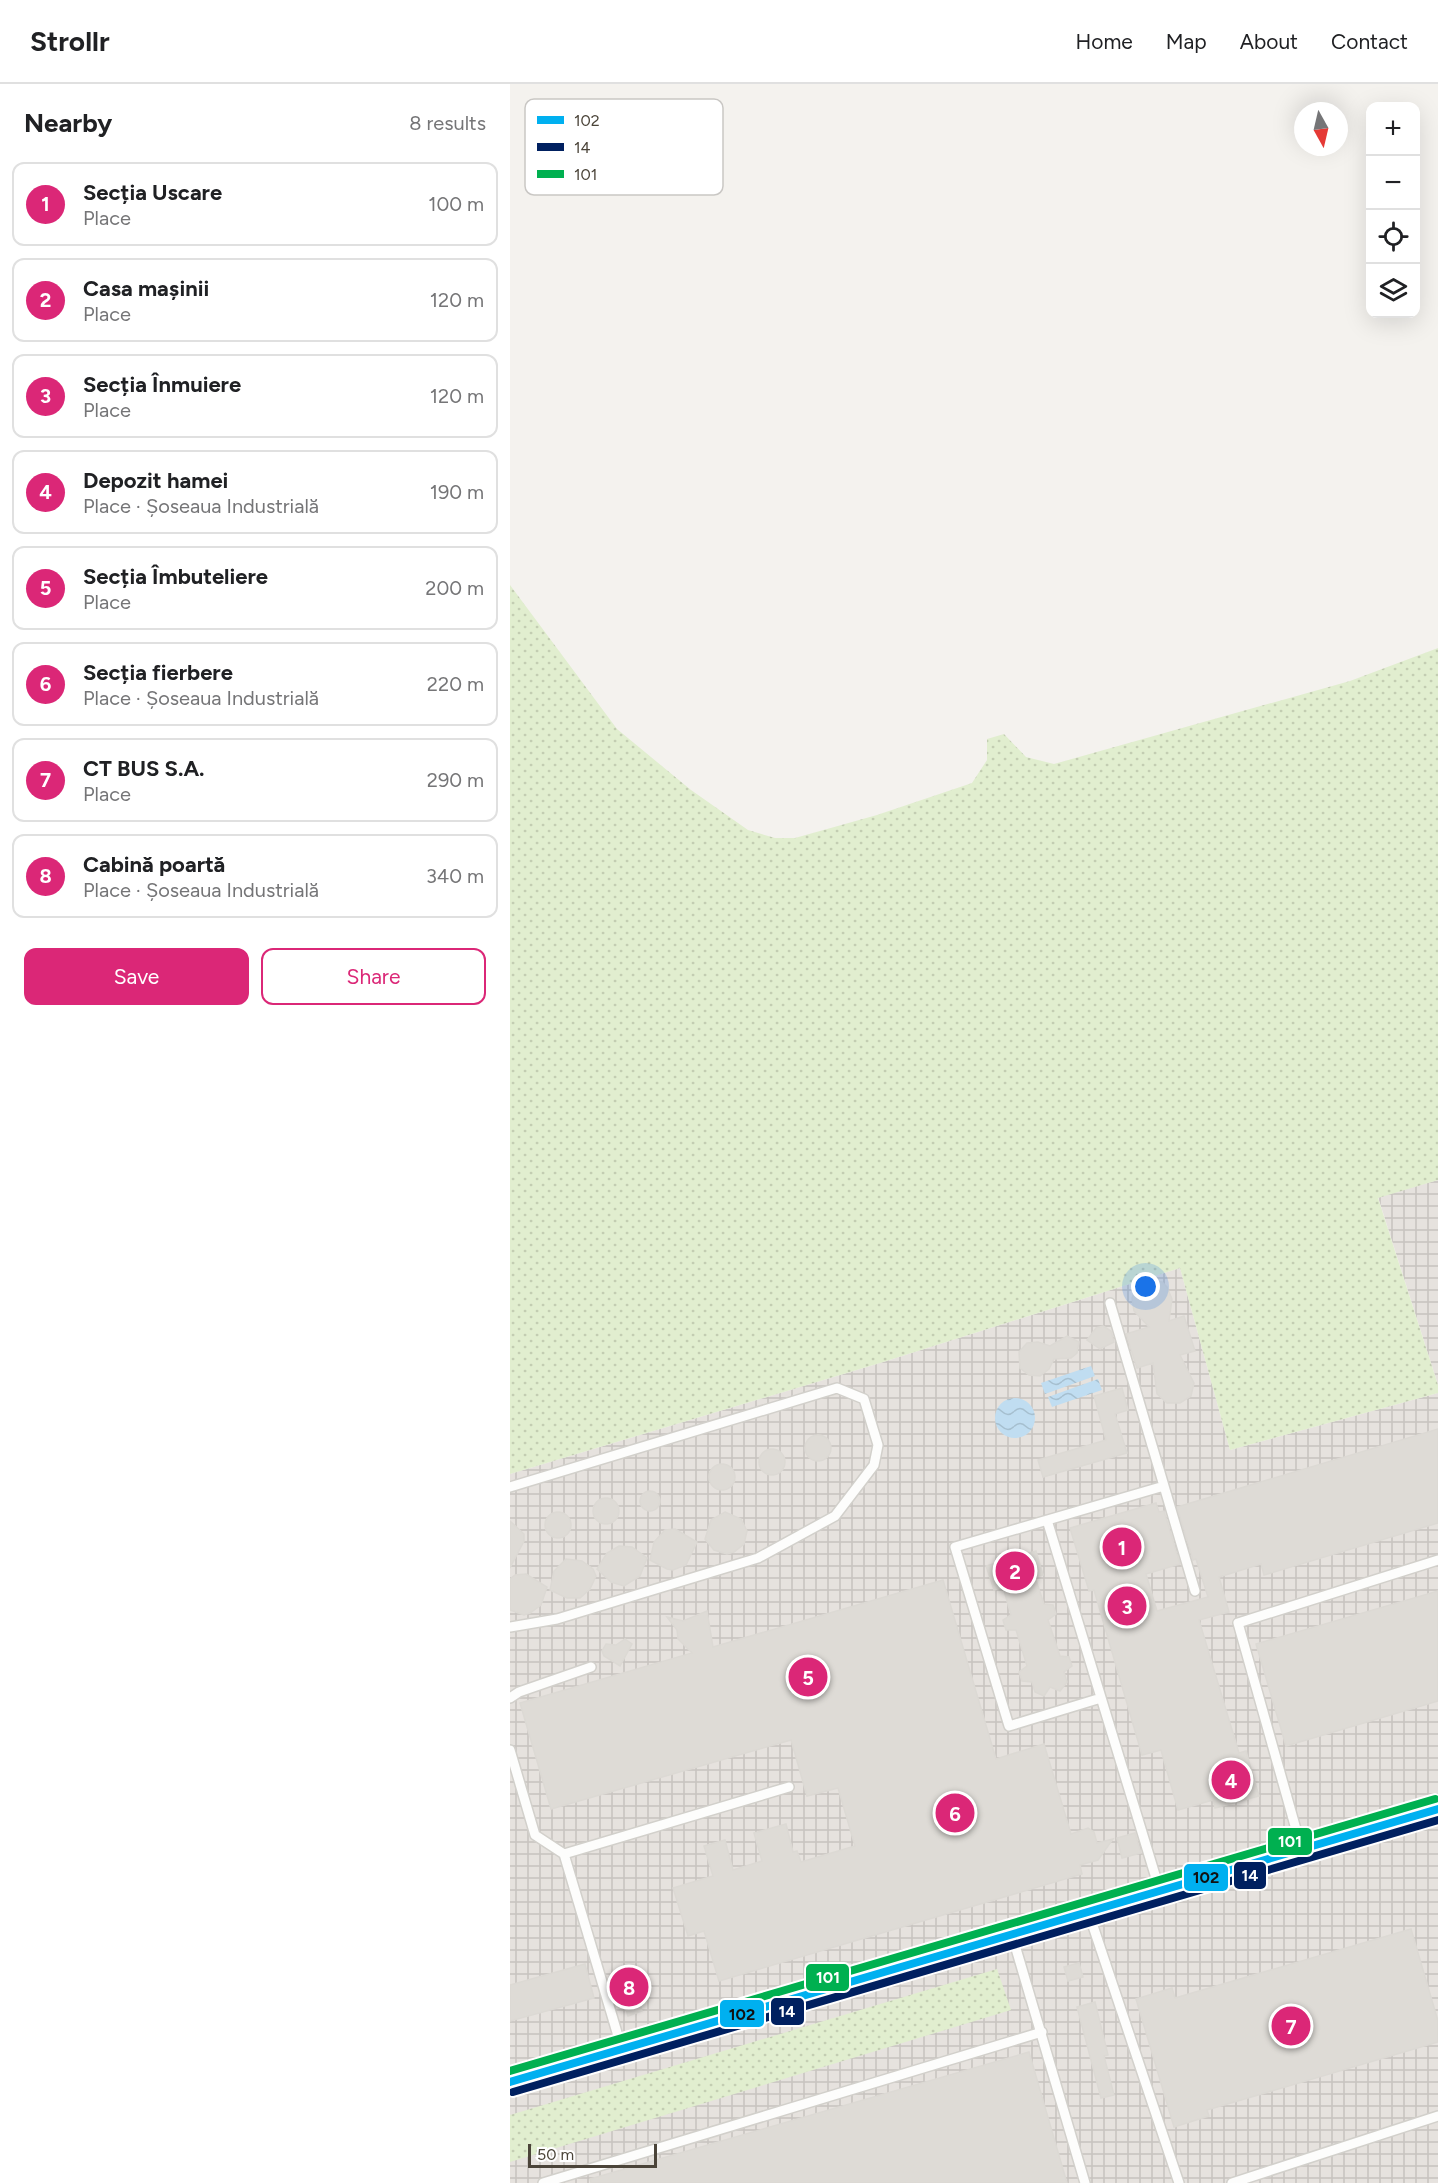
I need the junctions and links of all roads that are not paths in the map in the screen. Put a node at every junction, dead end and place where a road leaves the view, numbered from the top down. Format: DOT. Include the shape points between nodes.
graph roads {
  1 [pos="1110,1303"];
  2 [pos="1164,1486"];
  3 [pos="510,1487"];
  4 [pos="1047,1520"];
  5 [pos="1438,1560"];
  6 [pos="1195,1592"];
  7 [pos="510,1628"];
  8 [pos="591,1667"];
  9 [pos="510,1698"];
  10 [pos="1101,1698"];
  11 [pos="510,1750"];
  12 [pos="789,1787"];
  13 [pos="1438,1809"];
  14 [pos="1302,1849"];
  15 [pos="564,1854"];
  16 [pos="1160,1891"];
  17 [pos="1088,1912"];
  18 [pos="1012,1935"];
  19 [pos="1042,2032"];
  20 [pos="622,2050"];
  21 [pos="510,2082"];
  22 [pos="1438,2116"];
  23 [pos="543,2183"];
  24 [pos="1085,2183"];
  25 [pos="1179,2183"];
  26 [pos="1232,2183"];
  1 -- 2 [label="lane"];
  2 -- 4 [label="lane"];
  2 -- 6 [label="lane"];
  3 -- 7 [label="lane" via="837,1388 864,1399 878,1445 874,1465 835,1516 758,1558 557,1619"];
  4 -- 10 [label="lane"];
  4 -- 10 [label="lane" via="955,1547 1009,1726"];
  5 -- 14 [label="lane" via="1239,1623"];
  8 -- 9 [label="lane"];
  10 -- 16 [label="lane"];
  11 -- 15 [label="lane" via="535,1835"];
  12 -- 15 [label="lane"];
  13 -- 14 [label="street"];
  14 -- 16 [label="street"];
  15 -- 20 [label="lane"];
  16 -- 17 [label="street"];
  17 -- 18 [label="street"];
  17 -- 25 [label="lane"];
  18 -- 19 [label="lane"];
  18 -- 20 [label="street"];
  19 -- 23 [label="lane"];
  19 -- 24 [label="lane"];
  20 -- 21 [label="street"];
  22 -- 26 [label="lane"];
}
